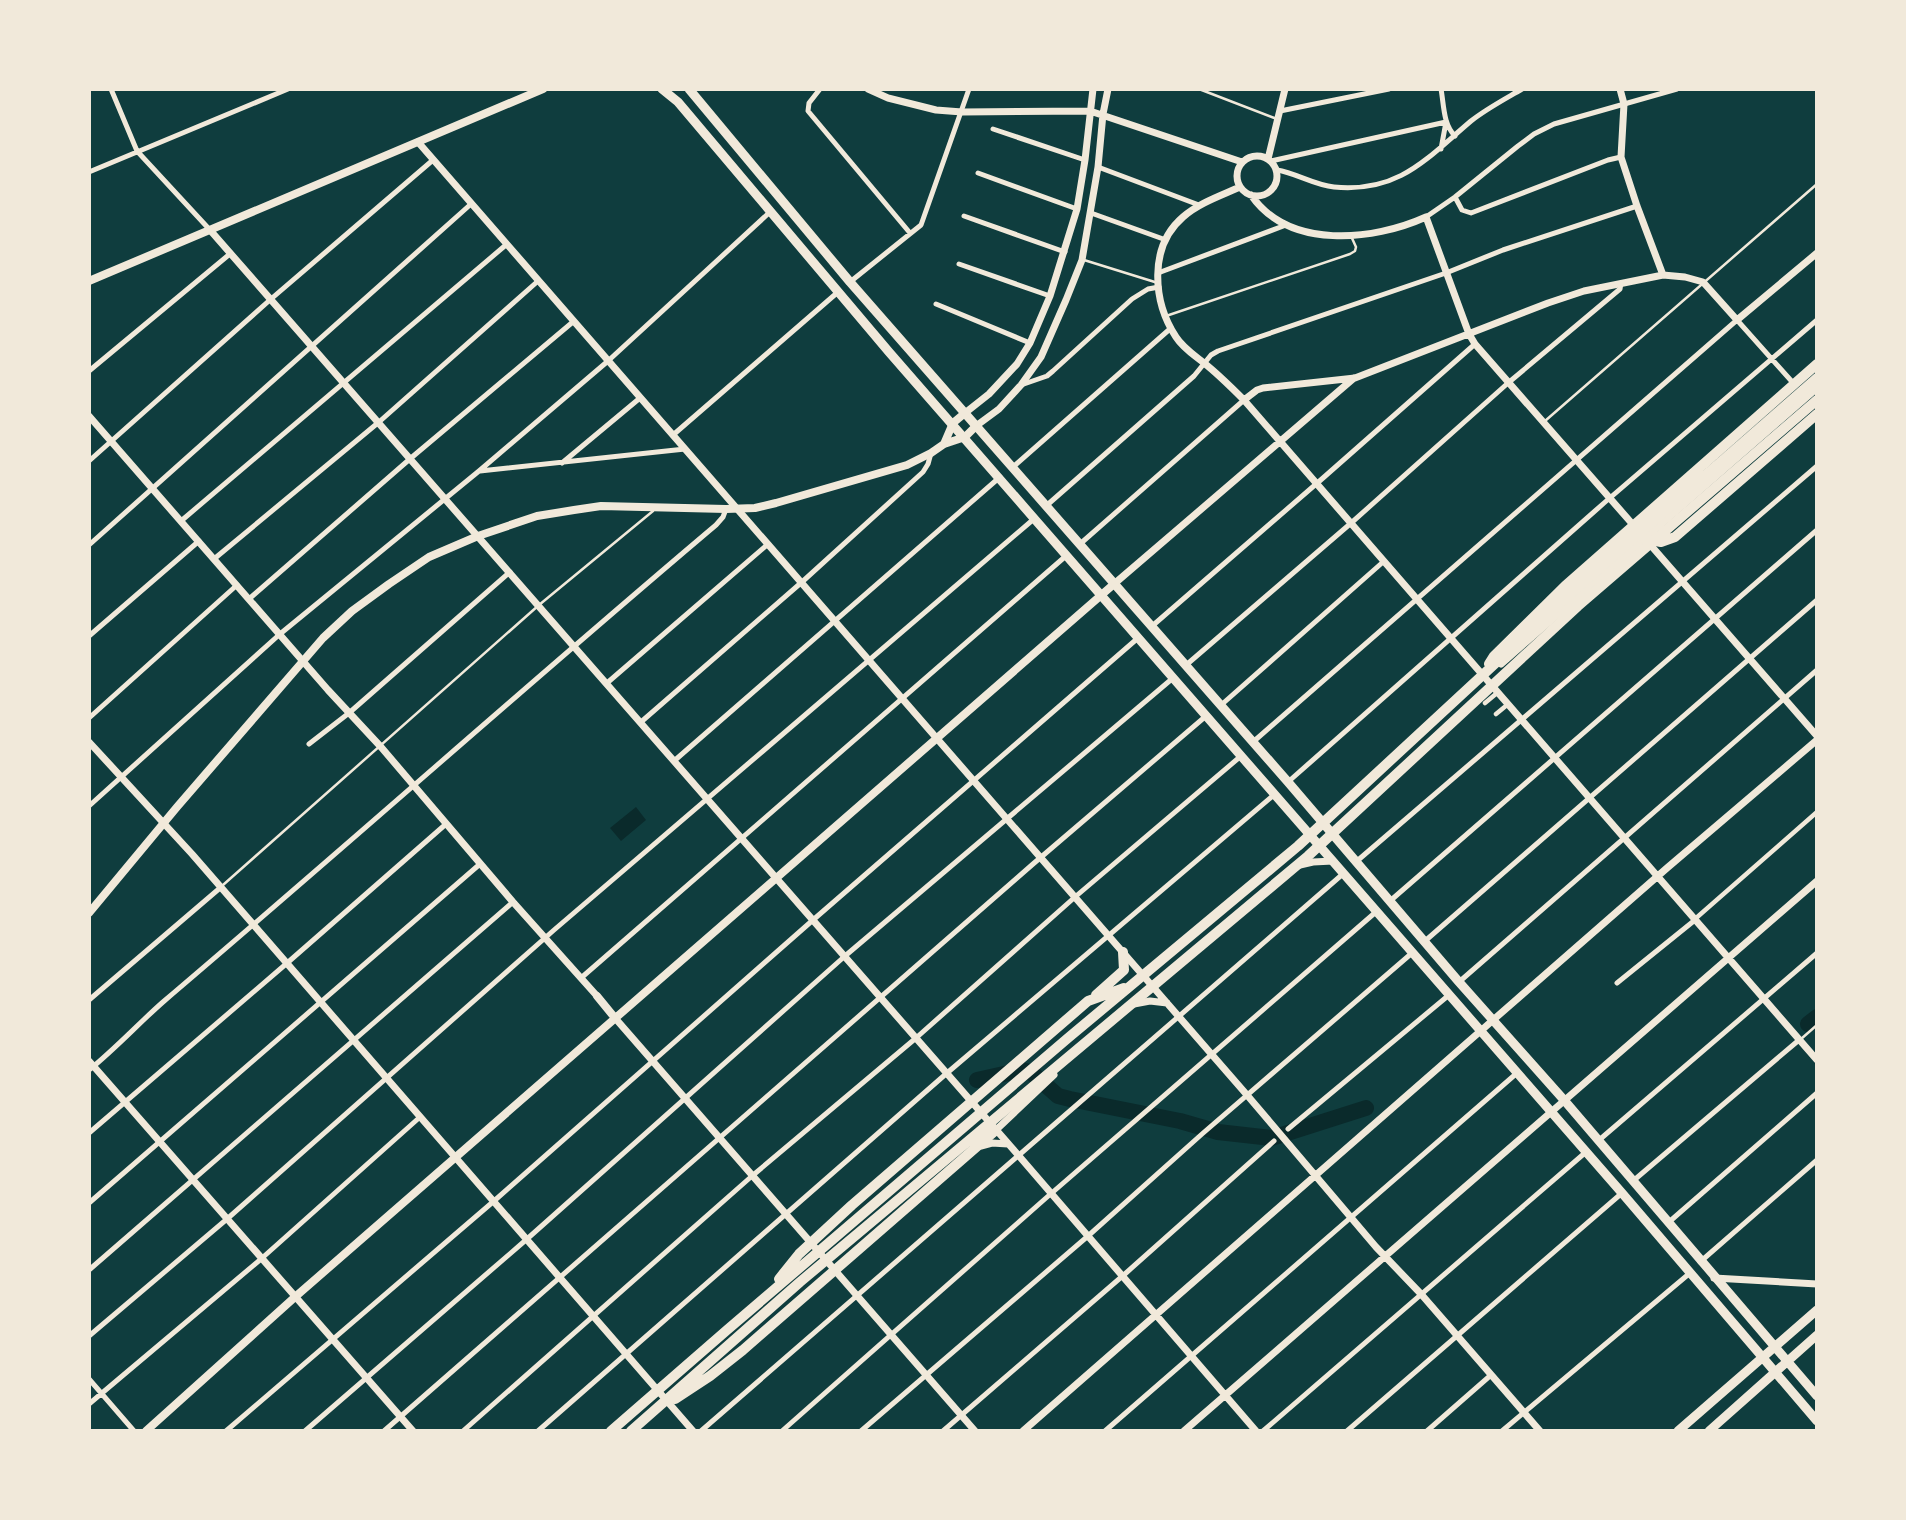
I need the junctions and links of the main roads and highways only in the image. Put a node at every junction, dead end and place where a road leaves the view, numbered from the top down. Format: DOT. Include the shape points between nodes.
graph roads {
  1 [pos="543,89"];
  2 [pos="662,89"];
  3 [pos="689,89"];
  4 [pos="89,281"];
  5 [pos="1817,364"];
  6 [pos="1817,378"];
  7 [pos="1811,399"];
  8 [pos="965,413"];
  9 [pos="1817,414"];
  10 [pos="953,423"];
  11 [pos="976,426"];
  12 [pos="965,437"];
  13 [pos="944,444"];
  14 [pos="1645,539"];
  15 [pos="1114,584"];
  16 [pos="1102,595"];
  17 [pos="1485,678"];
  18 [pos="89,913"];
  19 [pos="1123,952"];
  20 [pos="1144,976"];
  21 [pos="597,996"];
  22 [pos="1088,1001"];
  23 [pos="615,1018"];
  24 [pos="996,1130"];
  25 [pos="764,1298"];
  26 [pos="1817,1310"];
  27 [pos="1817,1335"];
  28 [pos="1775,1346"];
  29 [pos="1762,1358"];
  30 [pos="1787,1360"];
  31 [pos="1774,1372"];
  32 [pos="1817,1396"];
  33 [pos="1817,1421"];
  34 [pos="635,1428"];
  35 [pos="146,1431"];
  36 [pos="611,1431"];
  37 [pos="1678,1431"];
  38 [pos="1709,1431"];
  1 -- 4 [label="main road"];
  2 -- 10 [label="main road" via="678,102"];
  3 -- 8 [label="main road"];
  5 -- 17 [label="highway" via="1565,586 1494,656"];
  6 -- 25 [label="highway" via="1569,595 1298,846"];
  7 -- 34 [label="highway" via="1308,856 800,1282"];
  8 -- 10 [label="main road"];
  8 -- 11 [label="main road"];
  9 -- 14 [label="highway" via="1675,537 1661,542"];
  10 -- 12 [label="main road"];
  10 -- 13 [label="main road"];
  11 -- 12 [label="main road"];
  11 -- 15 [label="main road"];
  12 -- 13 [label="main road"];
  12 -- 16 [label="main road"];
  13 -- 18 [label="main road" via="907,465 755,508 601,506 574,510 537,516 429,557 352,611 323,638"];
  15 -- 16 [label="main road"];
  15 -- 28 [label="main road"];
  16 -- 23 [label="main road"];
  16 -- 29 [label="main road"];
  19 -- 22 [label="highway" via="1124,970"];
  20 -- 22 [label="highway"];
  21 -- 23 [label="main road"];
  22 -- 25 [label="highway" via="799,1254"];
  23 -- 35 [label="main road"];
  24 -- 34 [label="highway" via="743,1350"];
  25 -- 36 [label="highway"];
  26 -- 28 [label="main road"];
  27 -- 30 [label="main road"];
  28 -- 29 [label="main road"];
  28 -- 30 [label="main road"];
  29 -- 31 [label="main road"];
  29 -- 37 [label="main road"];
  30 -- 31 [label="main road"];
  30 -- 32 [label="main road"];
  31 -- 33 [label="main road"];
  31 -- 38 [label="main road"];
}
